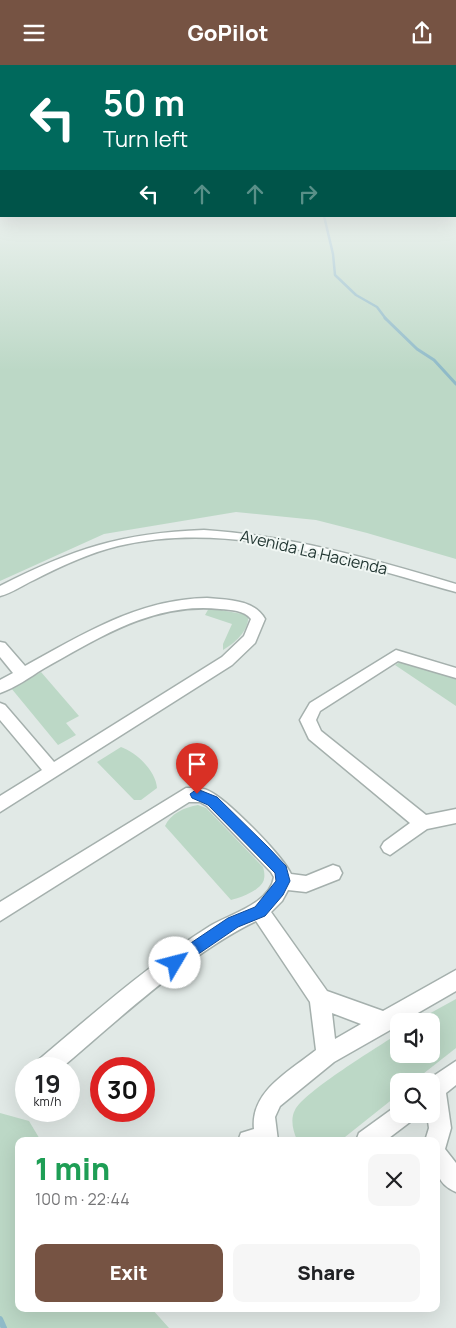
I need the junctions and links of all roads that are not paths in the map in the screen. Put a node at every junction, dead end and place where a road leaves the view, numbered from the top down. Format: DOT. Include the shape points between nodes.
graph roads {
  1 [pos="456,588"];
  2 [pos="0,592"];
  3 [pos="0,647"];
  4 [pos="456,673"];
  5 [pos="23,674"];
  6 [pos="0,687"];
  7 [pos="0,709"];
  8 [pos="53,772"];
  9 [pos="0,805"];
  10 [pos="456,816"];
  11 [pos="423,823"];
  12 [pos="390,847"];
  13 [pos="333,873"];
  14 [pos="283,881"];
  15 [pos="260,911"];
  16 [pos="0,912"];
  17 [pos="456,980"];
  18 [pos="320,999"];
  19 [pos="383,1021"];
  20 [pos="327,1055"];
  21 [pos="57,1057"];
  22 [pos="456,1073"];
  23 [pos="440,1085"];
  24 [pos="393,1123"];
  25 [pos="439,1123"];
  26 [pos="261,1137"];
  27 [pos="378,1137"];
  28 [pos="438,1137"];
  29 [pos="440,1161"];
  30 [pos="456,1181"];
  1 -- 2 [label="street, Avenida La Hacienda" via="270,539 195,533 137,538 98,547"];
  3 -- 5 [label="street"];
  4 -- 11 [label="street" via="396,655 315,707 308,715 308,725 315,735"];
  5 -- 6 [label="street"];
  5 -- 8 [label="street" via="124,618 158,607 218,604 251,610 258,619 250,639 227,661"];
  7 -- 8 [label="street"];
  8 -- 9 [label="street"];
  10 -- 11 [label="street"];
  11 -- 12 [label="street"];
  13 -- 14 [label="street" via="306,884"];
  14 -- 15 [label="street" via="279,891"];
  14 -- 16 [label="street" via="277,866 213,801 191,794 145,819"];
  15 -- 18 [label="street"];
  15 -- 21 [label="street" via="206,939"];
  17 -- 19 [label="street"];
  18 -- 19 [label="street"];
  18 -- 20 [label="street"];
  19 -- 20 [label="street"];
  20 -- 26 [label="street" via="272,1098"];
  22 -- 23 [label="street"];
  24 -- 27 [label="street"];
  25 -- 28 [label="street"];
  29 -- 30 [label="street"];
}
